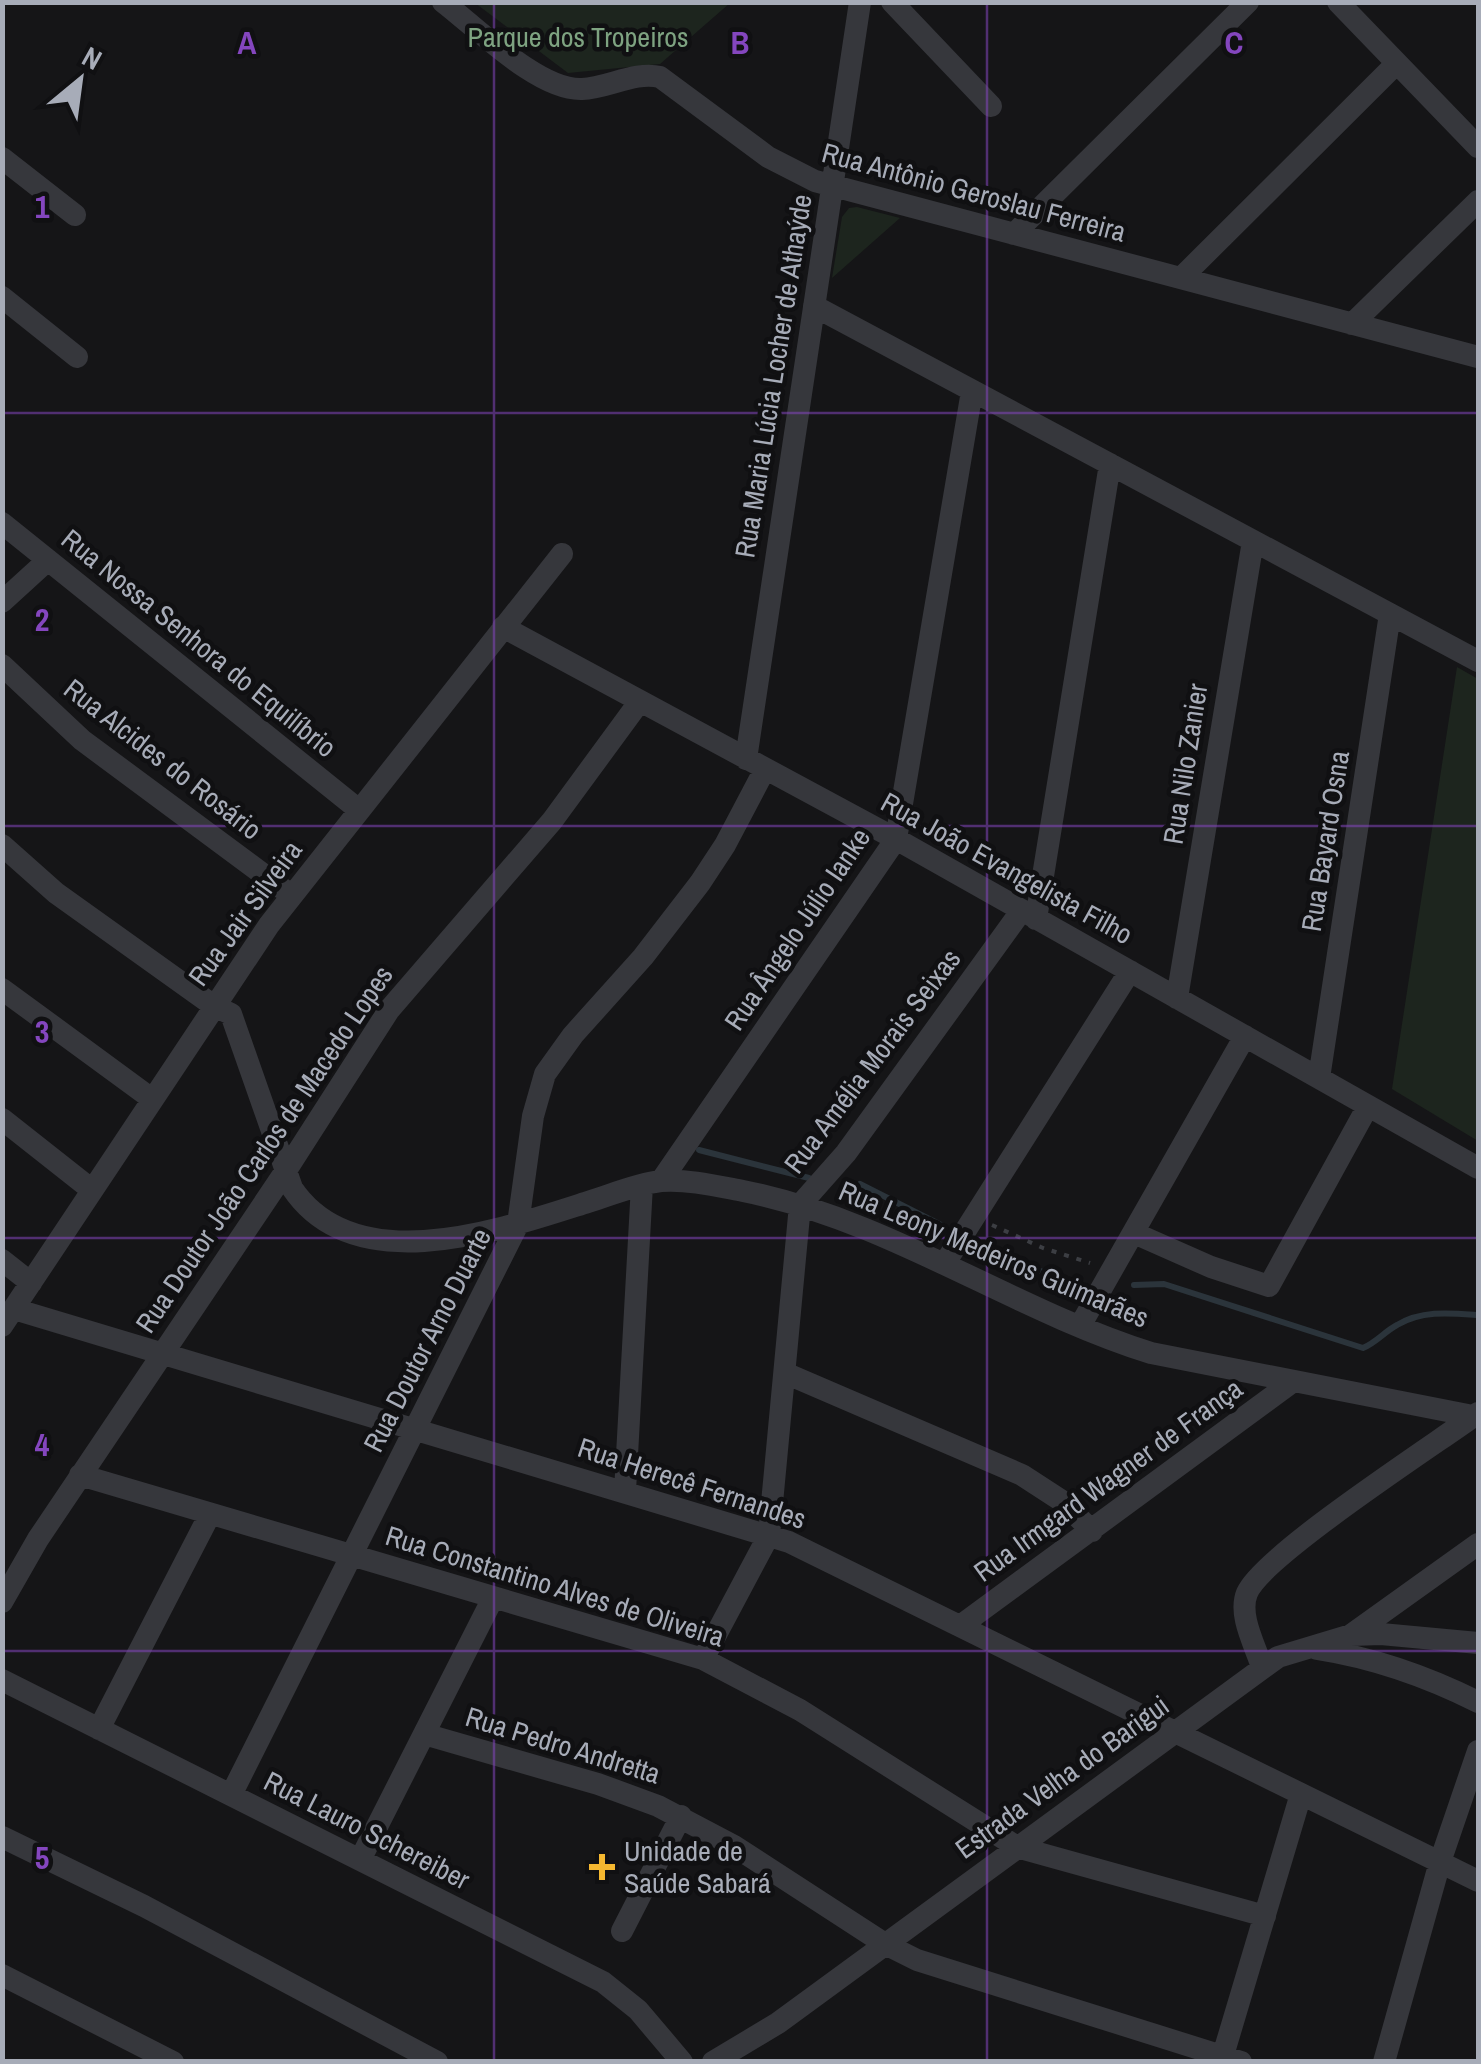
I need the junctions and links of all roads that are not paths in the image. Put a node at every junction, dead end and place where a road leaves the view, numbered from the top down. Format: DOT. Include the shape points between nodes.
graph roads {
  1 [pos="443,2"];
  2 [pos="860,2"];
  3 [pos="892,2"];
  4 [pos="1248,2"];
  5 [pos="1338,2"];
  6 [pos="1397,63"];
  7 [pos="992,106"];
  8 [pos="1478,148"];
  9 [pos="2,158"];
  10 [pos="832,186"];
  11 [pos="1478,201"];
  12 [pos="75,215"];
  13 [pos="1014,234"];
  14 [pos="1181,278"];
  15 [pos="2,297"];
  16 [pos="814,306"];
  17 [pos="1352,324"];
  18 [pos="77,356"];
  19 [pos="1478,358"];
  20 [pos="972,391"];
  21 [pos="1110,464"];
  22 [pos="2,523"];
  23 [pos="1253,540"];
  24 [pos="562,554"];
  25 [pos="48,560"];
  26 [pos="2,602"];
  27 [pos="1390,614"];
  28 [pos="503,628"];
  29 [pos="1478,661"];
  30 [pos="2,665"];
  31 [pos="640,701"];
  32 [pos="756,764"];
  33 [pos="359,810"];
  34 [pos="896,840"];
  35 [pos="2,844"];
  36 [pos="291,896"];
  37 [pos="1029,914"];
  38 [pos="1130,971"];
  39 [pos="2,989"];
  40 [pos="1177,998"];
  41 [pos="214,1006"];
  42 [pos="1245,1036"];
  43 [pos="1319,1078"];
  44 [pos="152,1099"];
  45 [pos="1368,1106"];
  46 [pos="2,1119"];
  47 [pos="1478,1168"];
  48 [pos="285,1172"];
  49 [pos="652,1183"];
  50 [pos="92,1190"];
  51 [pos="800,1205"];
  52 [pos="518,1224"];
  53 [pos="1134,1233"];
  54 [pos="2,1260"];
  55 [pos="945,1263"];
  56 [pos="31,1282"];
  57 [pos="8,1317"];
  58 [pos="1080,1326"];
  59 [pos="162,1353"];
  60 [pos="785,1373"];
  61 [pos="1291,1383"];
  62 [pos="1477,1415"];
  63 [pos="417,1429"];
  64 [pos="80,1475"];
  65 [pos="626,1492"];
  66 [pos="210,1514"];
  67 [pos="1092,1531"];
  68 [pos="769,1535"];
  69 [pos="1478,1544"];
  70 [pos="352,1556"];
  71 [pos="493,1598"];
  72 [pos="2,1602"];
  73 [pos="960,1626"];
  74 [pos="1351,1635"];
  75 [pos="1478,1644"];
  76 [pos="1307,1647"];
  77 [pos="703,1660"];
  78 [pos="1262,1667"];
  79 [pos="2,1680"];
  80 [pos="1478,1702"];
  81 [pos="99,1729"];
  82 [pos="1173,1732"];
  83 [pos="424,1734"];
  84 [pos="1478,1752"];
  85 [pos="1301,1794"];
  86 [pos="231,1795"];
  87 [pos="681,1816"];
  88 [pos="2,1837"];
  89 [pos="1017,1847"];
  90 [pos="360,1860"];
  91 [pos="1440,1862"];
  92 [pos="1478,1882"];
  93 [pos="1265,1916"];
  94 [pos="622,1931"];
  95 [pos="885,1944"];
  96 [pos="2,1975"];
  97 [pos="1228,2059"];
  98 [pos="173,2062"];
  99 [pos="438,2062"];
  100 [pos="682,2062"];
  101 [pos="713,2062"];
  102 [pos="1384,2062"];
  1 -- 10 [label="street, Rua Antônio Geroslau Ferreira" via="546,80 581,89 660,77 786,169"];
  2 -- 10 [label="street, Rua Maria Lúcia Locher de Athaýde"];
  3 -- 7 [label="street"];
  4 -- 13 [label="street"];
  5 -- 6 [label="street"];
  6 -- 8 [label="street"];
  6 -- 14 [label="street"];
  9 -- 12 [label="street"];
  10 -- 13 [label="street, Rua Antônio Geroslau Ferreira"];
  10 -- 16 [label="street, Rua Maria Lúcia Locher de Athaýde"];
  11 -- 17 [label="street"];
  13 -- 14 [label="street, Rua Antônio Geroslau Ferreira"];
  14 -- 17 [label="street, Rua Antônio Geroslau Ferreira"];
  15 -- 18 [label="street"];
  16 -- 20 [label="street"];
  16 -- 32 [label="street, Rua Maria Lúcia Locher de Athaýde"];
  17 -- 19 [label="street, Rua Antônio Geroslau Ferreira"];
  20 -- 21 [label="street"];
  20 -- 34 [label="street, Rua Ângelo Júlio Ianke"];
  21 -- 23 [label="street"];
  21 -- 37 [label="street, Rua Amélia Morais Seixas"];
  22 -- 25 [label="street, Rua Nossa Senhora do Equilíbrio"];
  23 -- 27 [label="street"];
  23 -- 40 [label="street, Rua Nilo Zanier"];
  24 -- 28 [label="street, Rua Jair Silveira"];
  25 -- 26 [label="street"];
  25 -- 33 [label="street, Rua Nossa Senhora do Equilíbrio"];
  27 -- 29 [label="street"];
  27 -- 43 [label="street, Rua Bayard Osna"];
  28 -- 31 [label="street, Rua João Evangelista Filho"];
  28 -- 33 [label="street, Rua Jair Silveira"];
  30 -- 36 [label="street, Rua Alcides do Rosário" via="82,740"];
  31 -- 32 [label="street, Rua João Evangelista Filho"];
  31 -- 48 [label="street, Rua Doutor João Carlos de Macedo Lopes" via="552,821 389,1010"];
  32 -- 34 [label="street, Rua João Evangelista Filho"];
  32 -- 52 [label="street, Rua Doutor Arno Duarte" via="725,844 700,884 545,1074"];
  33 -- 36 [label="street, Rua Jair Silveira"];
  34 -- 37 [label="street, Rua João Evangelista Filho"];
  34 -- 49 [label="street, Rua Ângelo Júlio Ianke"];
  35 -- 41 [label="street, Rua Leony Medeiros Guimarães" via="56,893"];
  36 -- 41 [label="street, Rua Jair Silveira"];
  37 -- 38 [label="street, Rua João Evangelista Filho"];
  37 -- 51 [label="street, Rua Amélia Morais Seixas"];
  38 -- 40 [label="street, Rua João Evangelista Filho"];
  38 -- 55 [label="street"];
  39 -- 44 [label="street"];
  40 -- 42 [label="street, Rua João Evangelista Filho"];
  41 -- 44 [label="street, Rua Jair Silveira"];
  41 -- 48 [label="street, Rua Leony Medeiros Guimarães" via="235,1021"];
  42 -- 43 [label="street, Rua João Evangelista Filho"];
  42 -- 53 [label="street"];
  43 -- 45 [label="street, Rua João Evangelista Filho"];
  44 -- 50 [label="street, Rua Jair Silveira"];
  45 -- 47 [label="street, Rua João Evangelista Filho"];
  45 -- 53 [label="street" via="1269,1286"];
  46 -- 50 [label="street"];
  48 -- 52 [label="street, Rua Leony Medeiros Guimarães" via="301,1202 355,1234 441,1239"];
  48 -- 59 [label="street, Rua Doutor João Carlos de Macedo Lopes"];
  49 -- 51 [label="street, Rua Leony Medeiros Guimarães" via="723,1187"];
  49 -- 52 [label="street, Rua Leony Medeiros Guimarães"];
  49 -- 65 [label="street"];
  50 -- 56 [label="street, Rua Jair Silveira"];
  51 -- 55 [label="street, Rua Leony Medeiros Guimarães"];
  51 -- 60 [label="street, Rua Amélia Morais Seixas"];
  52 -- 63 [label="street, Rua Doutor Arno Duarte"];
  53 -- 58 [label="street"];
  54 -- 56 [label="street"];
  55 -- 58 [label="street, Rua Leony Medeiros Guimarães"];
  56 -- 57 [label="street, Rua Jair Silveira"];
  57 -- 59 [label="street, Rua Herecê Fernandes"];
  58 -- 61 [label="street, Rua Leony Medeiros Guimarães" via="1151,1353"];
  59 -- 63 [label="street, Rua Herecê Fernandes"];
  59 -- 64 [label="street, Rua Doutor João Carlos de Macedo Lopes"];
  60 -- 67 [label="street" via="1022,1474"];
  60 -- 68 [label="street, Rua Amélia Morais Seixas"];
  61 -- 62 [label="street, Rua Leony Medeiros Guimarães"];
  61 -- 67 [label="street, Rua Irmgard Wagner de França"];
  62 -- 78 [label="street" via="1257,1577 1244,1606"];
  63 -- 65 [label="street, Rua Herecê Fernandes"];
  63 -- 70 [label="street, Rua Doutor Arno Duarte"];
  64 -- 66 [label="street, Rua Constantino Alves de Oliveira"];
  64 -- 72 [label="street, Rua Doutor João Carlos de Macedo Lopes"];
  65 -- 68 [label="street, Rua Herecê Fernandes"];
  66 -- 70 [label="street, Rua Constantino Alves de Oliveira"];
  66 -- 81 [label="street"];
  67 -- 73 [label="street, Rua Irmgard Wagner de França"];
  68 -- 73 [label="street, Rua Herecê Fernandes"];
  68 -- 77 [label="street, Rua Amélia Morais Seixas"];
  69 -- 74 [label="street"];
  70 -- 71 [label="street, Rua Constantino Alves de Oliveira"];
  70 -- 86 [label="street, Rua Doutor Arno Duarte"];
  71 -- 77 [label="street, Rua Constantino Alves de Oliveira"];
  71 -- 83 [label="street"];
  73 -- 82 [label="street, Rua Herecê Fernandes"];
  74 -- 75 [label="street, Estrada Velha do Barigui"];
  74 -- 76 [label="street, Estrada Velha do Barigui"];
  76 -- 78 [label="street, Estrada Velha do Barigui"];
  76 -- 80 [label="street" via="1384,1662"];
  77 -- 89 [label="street, Rua Constantino Alves de Oliveira" via="815,1718"];
  78 -- 82 [label="street, Estrada Velha do Barigui"];
  79 -- 81 [label="street, Rua Lauro Schereiber"];
  81 -- 86 [label="street, Rua Lauro Schereiber"];
  82 -- 85 [label="street, Rua Herecê Fernandes"];
  82 -- 89 [label="street, Estrada Velha do Barigui"];
  83 -- 87 [label="street, Rua Pedro Andretta" via="616,1790"];
  83 -- 90 [label="street"];
  84 -- 91 [label="street"];
  85 -- 91 [label="street, Rua Herecê Fernandes"];
  85 -- 93 [label="street"];
  86 -- 90 [label="street, Rua Lauro Schereiber"];
  87 -- 94 [label="street"];
  87 -- 95 [label="street, Rua Pedro Andretta"];
  88 -- 99 [label="street"];
  89 -- 93 [label="street, Rua Constantino Alves de Oliveira"];
  89 -- 95 [label="street, Estrada Velha do Barigui"];
  90 -- 100 [label="street, Rua Lauro Schereiber" via="603,1982 638,2010"];
  91 -- 92 [label="street, Rua Herecê Fernandes"];
  91 -- 102 [label="street"];
  93 -- 97 [label="street"];
  95 -- 97 [label="street, Rua Pedro Andretta" via="931,1966"];
  95 -- 101 [label="street, Estrada Velha do Barigui" via="778,2024"];
  96 -- 98 [label="street"];
}
